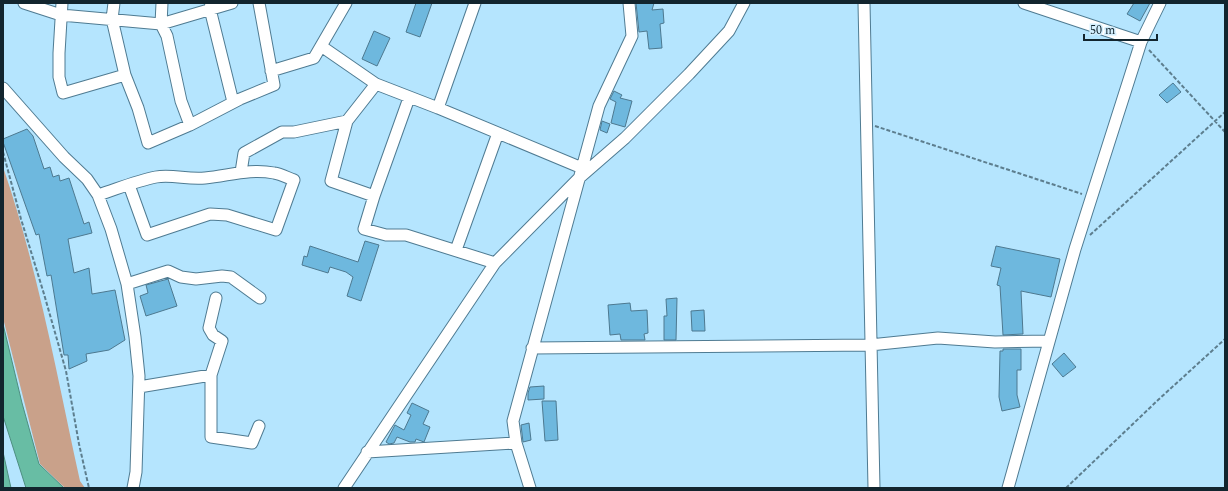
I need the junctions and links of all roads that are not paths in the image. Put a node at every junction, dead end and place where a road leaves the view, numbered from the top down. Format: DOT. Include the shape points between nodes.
graph roads {
  1 [pos="24,3"];
  2 [pos="62,3"];
  3 [pos="114,3"];
  4 [pos="162,3"];
  5 [pos="232,3"];
  6 [pos="259,3"];
  7 [pos="475,3"];
  8 [pos="629,3"];
  9 [pos="744,3"];
  10 [pos="864,3"];
  11 [pos="1024,3"];
  12 [pos="1160,3"];
  13 [pos="342,5"];
  14 [pos="211,6"];
  15 [pos="61,16"];
  16 [pos="112,19"];
  17 [pos="161,24"];
  18 [pos="1141,42"];
  19 [pos="321,46"];
  20 [pos="272,71"];
  21 [pos="125,75"];
  22 [pos="376,84"];
  23 [pos="3,88"];
  24 [pos="409,98"];
  25 [pos="233,102"];
  26 [pos="438,108"];
  27 [pos="346,122"];
  28 [pos="190,125"];
  29 [pos="498,134"];
  30 [pos="241,172"];
  31 [pos="580,173"];
  32 [pos="129,185"];
  33 [pos="98,195"];
  34 [pos="374,196"];
  35 [pos="456,250"];
  36 [pos="495,263"];
  37 [pos="127,284"];
  38 [pos="216,298"];
  39 [pos="260,298"];
  40 [pos="1049,341"];
  41 [pos="870,345"];
  42 [pos="532,348"];
  43 [pos="211,375"];
  44 [pos="139,387"];
  45 [pos="259,426"];
  46 [pos="516,443"];
  47 [pos="367,452"];
  48 [pos="133,488"];
  49 [pos="344,488"];
  50 [pos="530,488"];
  51 [pos="874,488"];
  52 [pos="1008,488"];
  1 -- 15 [label="street"];
  2 -- 15 [label="street"];
  3 -- 16 [label="street"];
  4 -- 17 [label="street"];
  5 -- 14 [label="street"];
  6 -- 20 [label="street"];
  7 -- 26 [label="street"];
  8 -- 31 [label="street" via="632,36 599,106"];
  9 -- 31 [label="street" via="729,31 689,74 625,138"];
  10 -- 41 [label="street"];
  11 -- 18 [label="street"];
  12 -- 18 [label="street"];
  13 -- 19 [label="street"];
  14 -- 17 [label="street"];
  14 -- 25 [label="street"];
  15 -- 16 [label="street"];
  15 -- 21 [label="street" via="59,77 64,92"];
  16 -- 17 [label="street"];
  16 -- 21 [label="street"];
  17 -- 28 [label="street" via="167,36 181,101"];
  18 -- 40 [label="street" via="1075,249"];
  19 -- 20 [label="street" via="314,58"];
  19 -- 22 [label="street"];
  20 -- 25 [label="street" via="274,85"];
  21 -- 28 [label="street" via="148,143"];
  22 -- 24 [label="street"];
  22 -- 27 [label="street"];
  23 -- 33 [label="street" via="87,179"];
  24 -- 26 [label="street"];
  24 -- 34 [label="street"];
  25 -- 28 [label="street"];
  26 -- 29 [label="street"];
  27 -- 30 [label="street" via="282,132 244,153"];
  27 -- 34 [label="street" via="331,181"];
  29 -- 31 [label="street"];
  29 -- 35 [label="street"];
  30 -- 32 [label="street" via="203,179 156,177"];
  30 -- 32 [label="street" via="276,173 294,180 276,230 227,215 210,214 147,235"];
  31 -- 36 [label="street"];
  31 -- 42 [label="street"];
  32 -- 33 [label="street"];
  33 -- 37 [label="street"];
  34 -- 35 [label="street" via="364,228 386,235 406,235"];
  35 -- 36 [label="street"];
  36 -- 47 [label="street"];
  37 -- 39 [label="street" via="168,271 181,278 222,276 231,277"];
  37 -- 44 [label="street"];
  38 -- 43 [label="street" via="209,328 213,335 222,341"];
  40 -- 41 [label="street" via="995,342 938,338"];
  40 -- 52 [label="street"];
  41 -- 42 [label="street"];
  41 -- 51 [label="street"];
  42 -- 46 [label="street" via="513,421"];
  43 -- 44 [label="street"];
  43 -- 45 [label="street" via="210,437 252,443"];
  44 -- 48 [label="street" via="136,472"];
  46 -- 47 [label="street"];
  46 -- 50 [label="street"];
  47 -- 49 [label="street"];
}
